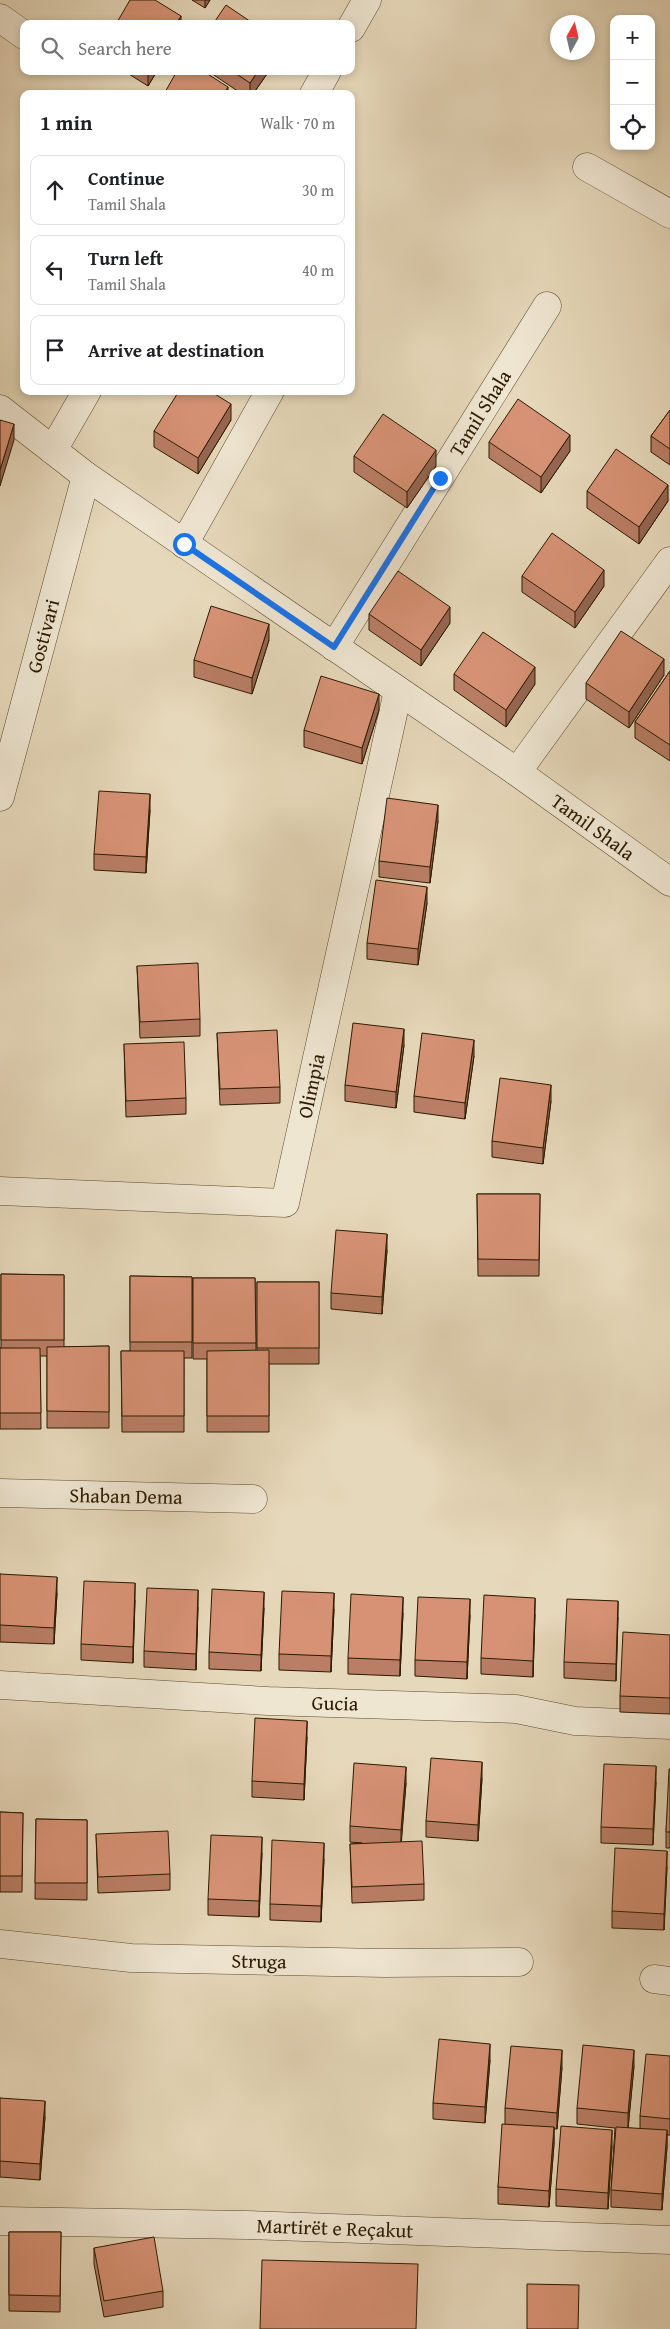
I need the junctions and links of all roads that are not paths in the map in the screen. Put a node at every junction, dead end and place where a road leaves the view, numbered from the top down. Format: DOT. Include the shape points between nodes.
graph roads {
  1 [pos="367,0"];
  2 [pos="0,18"];
  3 [pos="355,21"];
  4 [pos="20,32"];
  5 [pos="325,75"];
  6 [pos="316,90"];
  7 [pos="587,167"];
  8 [pos="670,214"];
  9 [pos="547,306"];
  10 [pos="85,395"];
  11 [pos="268,395"];
  12 [pos="0,409"];
  13 [pos="53,450"];
  14 [pos="86,476"];
  15 [pos="184,544"];
  16 [pos="670,561"];
  17 [pos="334,647"];
  18 [pos="398,691"];
  19 [pos="517,772"];
  20 [pos="0,797"];
  21 [pos="670,882"];
  22 [pos="0,1191"];
  23 [pos="0,1494"];
  24 [pos="253,1499"];
  25 [pos="0,1685"];
  26 [pos="670,1725"];
  27 [pos="0,1944"];
  28 [pos="519,1962"];
  29 [pos="0,2221"];
  30 [pos="670,2240"];
  1 -- 3 [label="street"];
  2 -- 4 [label="street"];
  5 -- 6 [label="street"];
  7 -- 8 [label="street"];
  9 -- 17 [label="street, Tamil Shala"];
  10 -- 13 [label="street"];
  11 -- 15 [label="street"];
  12 -- 13 [label="street, Tamil Shala"];
  13 -- 14 [label="street, Tamil Shala"];
  14 -- 15 [label="street, Tamil Shala"];
  14 -- 20 [label="street, Gostivari"];
  15 -- 17 [label="street, Tamil Shala"];
  16 -- 19 [label="street"];
  17 -- 18 [label="street, Tamil Shala"];
  18 -- 19 [label="street, Tamil Shala"];
  18 -- 22 [label="street, Olimpia" via="285,1203"];
  19 -- 21 [label="street, Tamil Shala"];
  23 -- 24 [label="street, Shaban Dema"];
  25 -- 26 [label="street, Gucia" via="268,1701 516,1709 574,1721"];
  27 -- 28 [label="street, Struga" via="132,1958"];
  29 -- 30 [label="street, Martirët e Reçakut" via="246,2225"];
}
